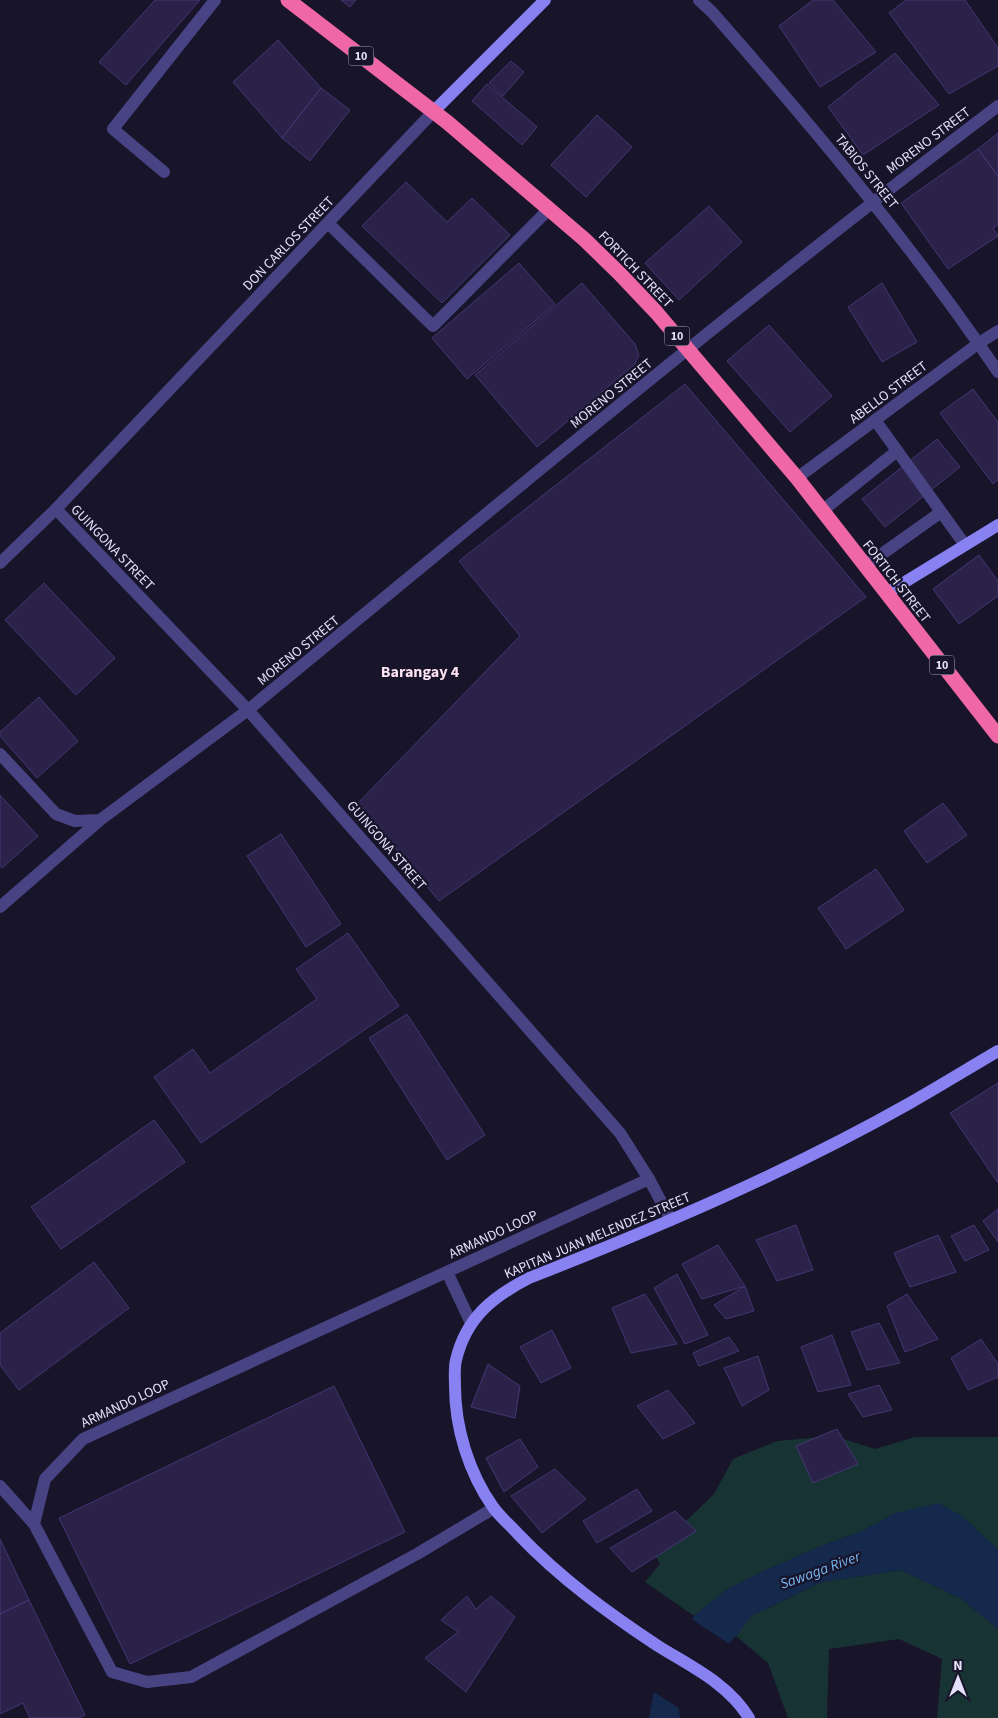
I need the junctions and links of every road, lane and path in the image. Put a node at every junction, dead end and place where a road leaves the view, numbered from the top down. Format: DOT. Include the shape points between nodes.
graph roads {
  1 [pos="215,0"];
  2 [pos="288,0"];
  3 [pos="545,0"];
  4 [pos="699,0"];
  5 [pos="998,106"];
  6 [pos="434,111"];
  7 [pos="164,172"];
  8 [pos="873,201"];
  9 [pos="550,209"];
  10 [pos="328,223"];
  11 [pos="998,330"];
  12 [pos="979,343"];
  13 [pos="688,349"];
  14 [pos="998,372"];
  15 [pos="875,420"];
  16 [pos="897,451"];
  17 [pos="797,478"];
  18 [pos="56,509"];
  19 [pos="822,511"];
  20 [pos="941,512"];
  21 [pos="998,525"];
  22 [pos="965,546"];
  23 [pos="0,563"];
  24 [pos="865,566"];
  25 [pos="887,593"];
  26 [pos="248,710"];
  27 [pos="998,736"];
  28 [pos="0,754"];
  29 [pos="100,820"];
  30 [pos="0,907"];
  31 [pos="998,1051"];
  32 [pos="648,1179"];
  33 [pos="671,1220"];
  34 [pos="447,1272"];
  35 [pos="470,1323"];
  36 [pos="0,1486"];
  37 [pos="494,1508"];
  38 [pos="34,1524"];
  39 [pos="749,1718"];
  1 -- 7 [label="street" via="113,129"];
  2 -- 6 [label="highway, FORTICH STREET / 10"];
  3 -- 6 [label="main road, DON CARLOS STREET"];
  4 -- 8 [label="street, TABIOS STREET" via="789,100"];
  5 -- 8 [label="street, MORENO STREET"];
  6 -- 9 [label="highway, FORTICH STREET / 10"];
  6 -- 10 [label="street, DON CARLOS STREET"];
  8 -- 12 [label="street, TABIOS STREET"];
  8 -- 13 [label="street, MORENO STREET"];
  9 -- 10 [label="street" via="433,326"];
  9 -- 13 [label="highway, FORTICH STREET / 10" via="620,274"];
  10 -- 18 [label="street, DON CARLOS STREET"];
  11 -- 12 [label="street, ABELLO STREET"];
  12 -- 14 [label="street, TABIOS STREET"];
  12 -- 15 [label="street, ABELLO STREET"];
  13 -- 17 [label="highway, FORTICH STREET / 10"];
  13 -- 26 [label="street, MORENO STREET"];
  15 -- 16 [label="street"];
  15 -- 17 [label="street, ABELLO STREET"];
  16 -- 19 [label="street"];
  16 -- 20 [label="street"];
  17 -- 19 [label="highway, FORTICH STREET / 10"];
  18 -- 23 [label="street, DON CARLOS STREET"];
  18 -- 26 [label="street, GUINGONA STREET"];
  19 -- 24 [label="highway, FORTICH STREET / 10"];
  20 -- 22 [label="street"];
  20 -- 24 [label="street"];
  21 -- 22 [label="main road"];
  22 -- 25 [label="main road"];
  24 -- 25 [label="highway, FORTICH STREET / 10"];
  25 -- 27 [label="highway, FORTICH STREET / 10"];
  26 -- 29 [label="street, MORENO STREET"];
  26 -- 32 [label="street, GUINGONA STREET" via="620,1132"];
  28 -- 29 [label="street" via="56,814 75,821"];
  29 -- 30 [label="street, MORENO STREET"];
  31 -- 33 [label="main road, KAPITAN JUAN MELENDEZ STREET" via="871,1124"];
  32 -- 33 [label="street, GUINGONA STREET"];
  32 -- 34 [label="street, ARMANDO LOOP"];
  33 -- 35 [label="main road, KAPITAN JUAN MELENDEZ STREET" via="529,1278 488,1304"];
  34 -- 35 [label="street"];
  34 -- 38 [label="street, ARMANDO LOOP" via="83,1439 45,1479"];
  35 -- 37 [label="main road, KAPITAN JUAN MELENDEZ STREET" via="456,1361 455,1399 461,1439 474,1473"];
  36 -- 38 [label="street"];
  37 -- 38 [label="street" via="417,1554 191,1677 147,1682 112,1672"];
  37 -- 39 [label="main road, KAPITAN JUAN MELENDEZ STREET" via="575,1587 728,1691"];
}
